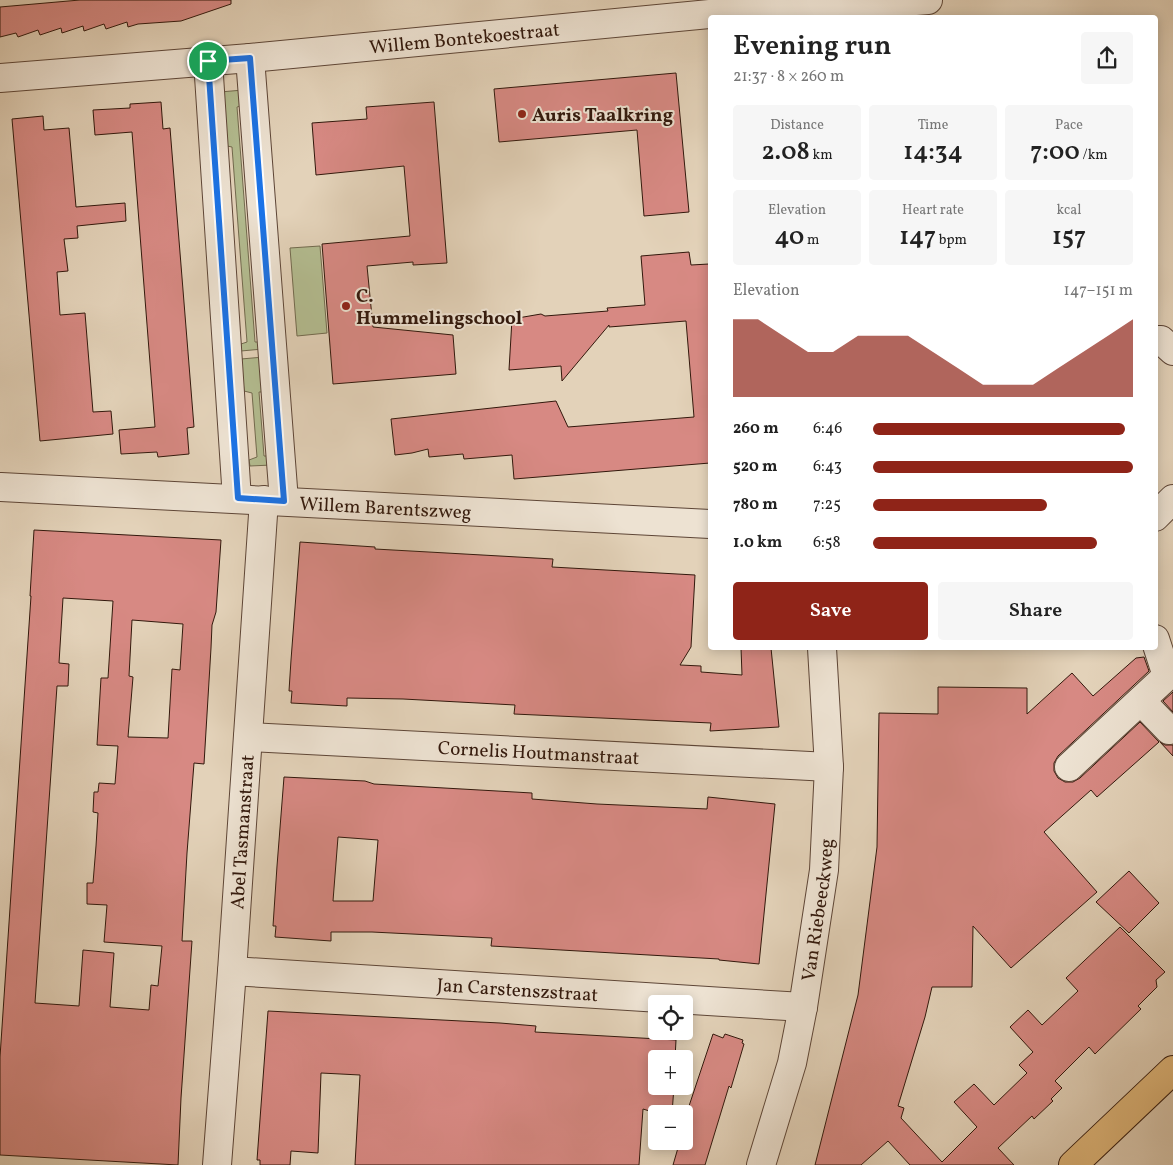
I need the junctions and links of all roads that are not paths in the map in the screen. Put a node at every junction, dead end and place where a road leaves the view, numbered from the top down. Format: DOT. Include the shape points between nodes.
graph roads {
  1 [pos="928,0"];
  2 [pos="766,10"];
  3 [pos="813,14"];
  4 [pos="730,15"];
  5 [pos="708,17"];
  6 [pos="250,58"];
  7 [pos="208,61"];
  8 [pos="0,78"];
  9 [pos="1158,340"];
  10 [pos="1173,351"];
  11 [pos="0,476"];
  12 [pos="1,487"];
  13 [pos="0,496"];
  14 [pos="1173,499"];
  15 [pos="262,500"];
  16 [pos="1158,514"];
  17 [pos="708,524"];
  18 [pos="1158,646"];
  19 [pos="822,650"];
  20 [pos="1170,676"];
  21 [pos="1141,701"];
  22 [pos="1169,730"];
  23 [pos="248,736"];
  24 [pos="829,767"];
  25 [pos="1069,767"];
  26 [pos="232,971"];
  27 [pos="803,1007"];
  28 [pos="1173,1070"];
  29 [pos="217,1165"];
  30 [pos="761,1165"];
  31 [pos="1073,1165"];
  1 -- 3 [label="street, Willem Bontekoestraat"];
  2 -- 3 [label="street, Willem Bontekoestraat"];
  2 -- 4 [label="street, Willem Bontekoestraat"];
  5 -- 6 [label="street, Willem Bontekoestraat"];
  6 -- 7 [label="street, Willem Bontekoestraat"];
  6 -- 15 [label="street"];
  7 -- 8 [label="street, Willem Bontekoestraat"];
  7 -- 15 [label="street"];
  9 -- 10 [label="street"];
  11 -- 12 [label="street"];
  12 -- 13 [label="street"];
  12 -- 15 [label="street, Willem Barentszweg"];
  14 -- 16 [label="street"];
  15 -- 17 [label="street, Willem Barentszweg"];
  15 -- 23 [label="street, Abel Tasmanstraat"];
  18 -- 20 [label="street"];
  19 -- 24 [label="street, Van Riebeeckweg"];
  20 -- 21 [label="street"];
  21 -- 22 [label="street"];
  21 -- 25 [label="street"];
  23 -- 24 [label="street, Cornelis Houtmanstraat"];
  23 -- 26 [label="street, Abel Tasmanstraat"];
  24 -- 27 [label="street, Van Riebeeckweg" via="824,870"];
  26 -- 27 [label="street, Jan Carstenszstraat"];
  26 -- 29 [label="street, Abel Tasmanstraat"];
  27 -- 30 [label="street, Van Riebeeckweg" via="792,1063"];
  28 -- 31 [label="main road"];
}
